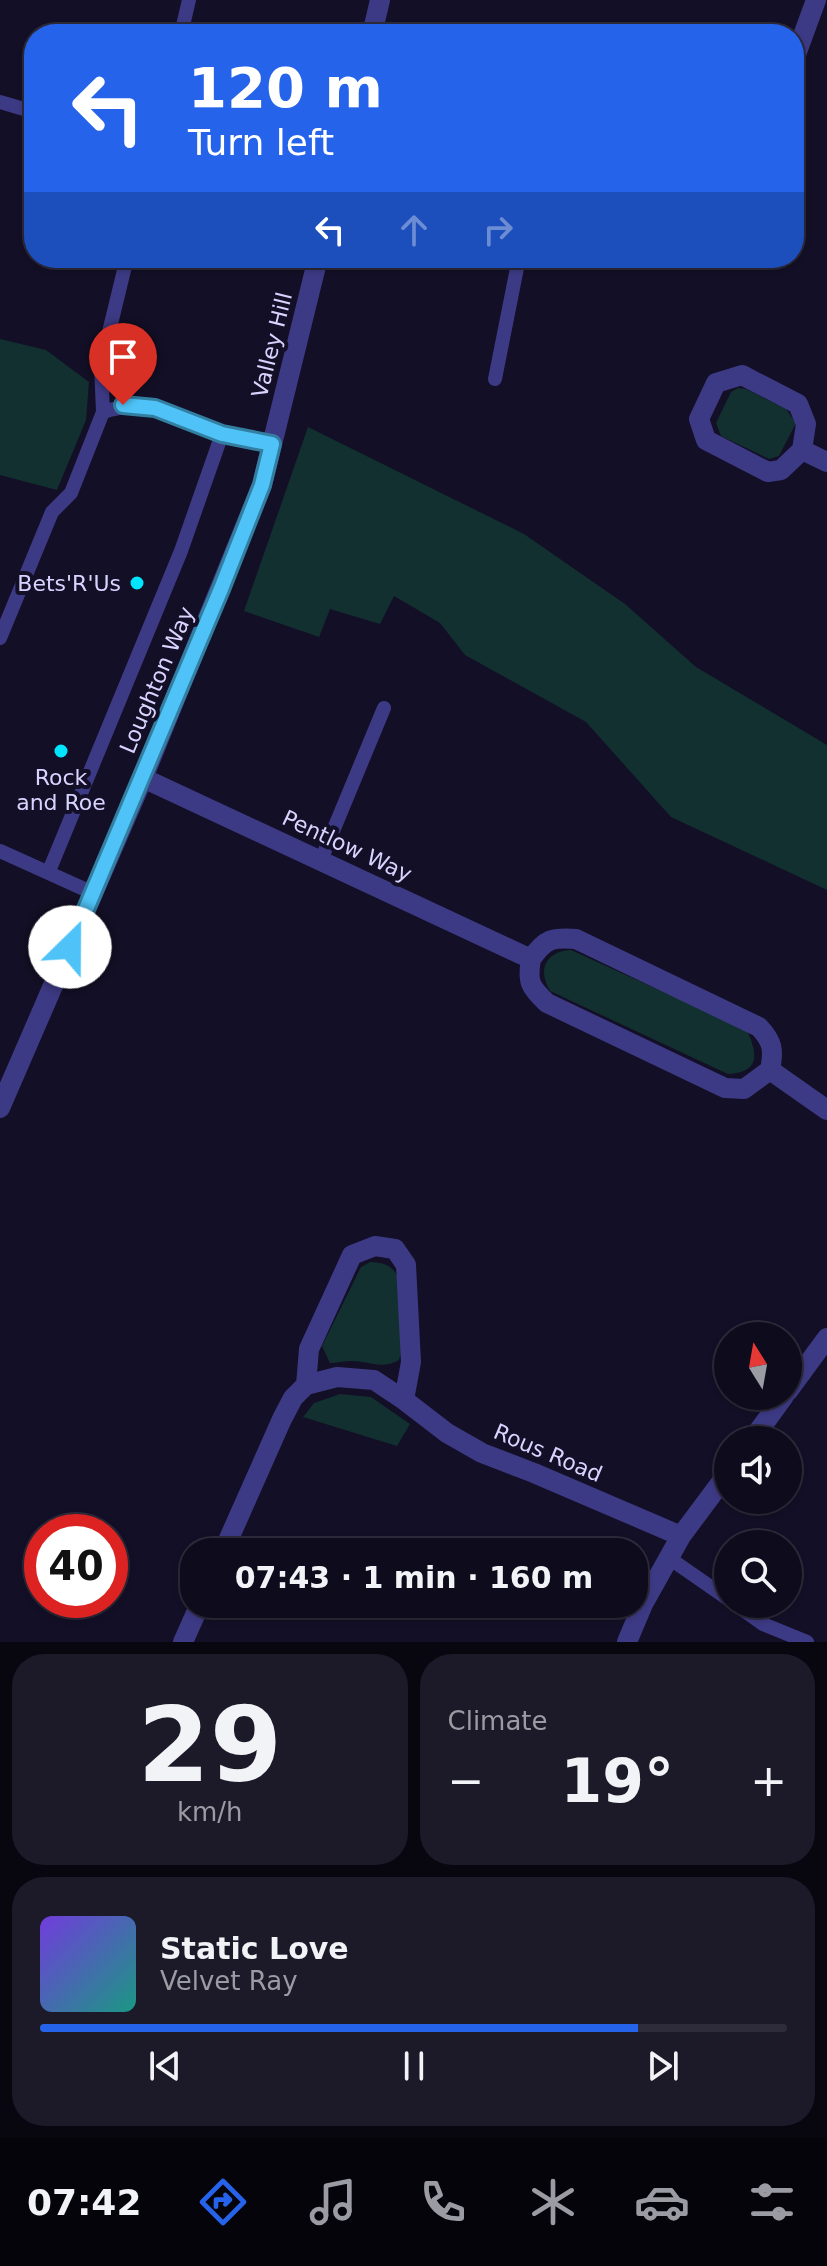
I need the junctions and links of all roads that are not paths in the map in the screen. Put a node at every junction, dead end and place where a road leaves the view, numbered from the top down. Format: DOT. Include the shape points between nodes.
graph roads {
  1 [pos="189,0"];
  2 [pos="380,0"];
  3 [pos="816,0"];
  4 [pos="183,24"];
  5 [pos="374,24"];
  6 [pos="804,33"];
  7 [pos="0,102"];
  8 [pos="24,109"];
  9 [pos="125,268"];
  10 [pos="316,268"];
  11 [pos="517,268"];
  12 [pos="495,379"];
  13 [pos="103,412"];
  14 [pos="222,434"];
  15 [pos="272,444"];
  16 [pos="802,450"];
  17 [pos="827,462"];
  18 [pos="0,638"];
  19 [pos="384,708"];
  20 [pos="143,778"];
  21 [pos="0,851"];
  22 [pos="321,860"];
  23 [pos="49,871"];
  24 [pos="93,893"];
  25 [pos="531,959"];
  26 [pos="770,1070"];
  27 [pos="0,1108"];
  28 [pos="827,1110"];
  29 [pos="827,1338"];
  30 [pos="802,1372"];
  31 [pos="306,1385"];
  32 [pos="404,1400"];
  33 [pos="714,1492"];
  34 [pos="681,1536"];
  35 [pos="229,1538"];
  36 [pos="669,1558"];
  37 [pos="714,1589"];
  38 [pos="194,1618"];
  39 [pos="755,1618"];
  40 [pos="183,1642"];
  41 [pos="627,1642"];
  42 [pos="807,1642"];
  1 -- 4 [label="lane"];
  2 -- 5 [label="street"];
  3 -- 6 [label="street"];
  7 -- 8 [label="lane"];
  9 -- 13 [label="lane" via="101,365"];
  10 -- 15 [label="street, Valley Hill"];
  11 -- 12 [label="lane"];
  13 -- 14 [label="lane" via="123,405 155,408"];
  13 -- 18 [label="lane" via="71,493 52,512"];
  14 -- 15 [label="lane"];
  14 -- 23 [label="lane" via="181,551"];
  15 -- 20 [label="street, Loughton Way" via="262,485"];
  16 -- 16 [label="street" via="781,470 768,472 706,440 699,419 716,383 742,375 798,404 806,424"];
  16 -- 17 [label="street"];
  19 -- 22 [label="lane"];
  20 -- 22 [label="street, Pentlow Way"];
  20 -- 24 [label="street, Loughton Way"];
  21 -- 23 [label="lane"];
  22 -- 25 [label="street, Pentlow Way"];
  23 -- 24 [label="lane"];
  24 -- 27 [label="street, Loughton Way"];
  25 -- 26 [label="street" via="528,977 547,1003 725,1088 744,1089"];
  25 -- 26 [label="street" via="543,943 576,939 759,1027 770,1039"];
  26 -- 28 [label="street"];
  29 -- 30 [label="street"];
  31 -- 32 [label="street, Rous Road" via="337,1377 374,1380"];
  31 -- 32 [label="street" via="309,1349 352,1255 375,1246 395,1249 406,1265 411,1362"];
  31 -- 35 [label="street" via="282,1419"];
  32 -- 34 [label="street, Rous Road" via="482,1453"];
  33 -- 34 [label="street"];
  34 -- 36 [label="street"];
  36 -- 37 [label="lane"];
  36 -- 41 [label="street"];
  38 -- 40 [label="street"];
  39 -- 42 [label="lane"];
}
